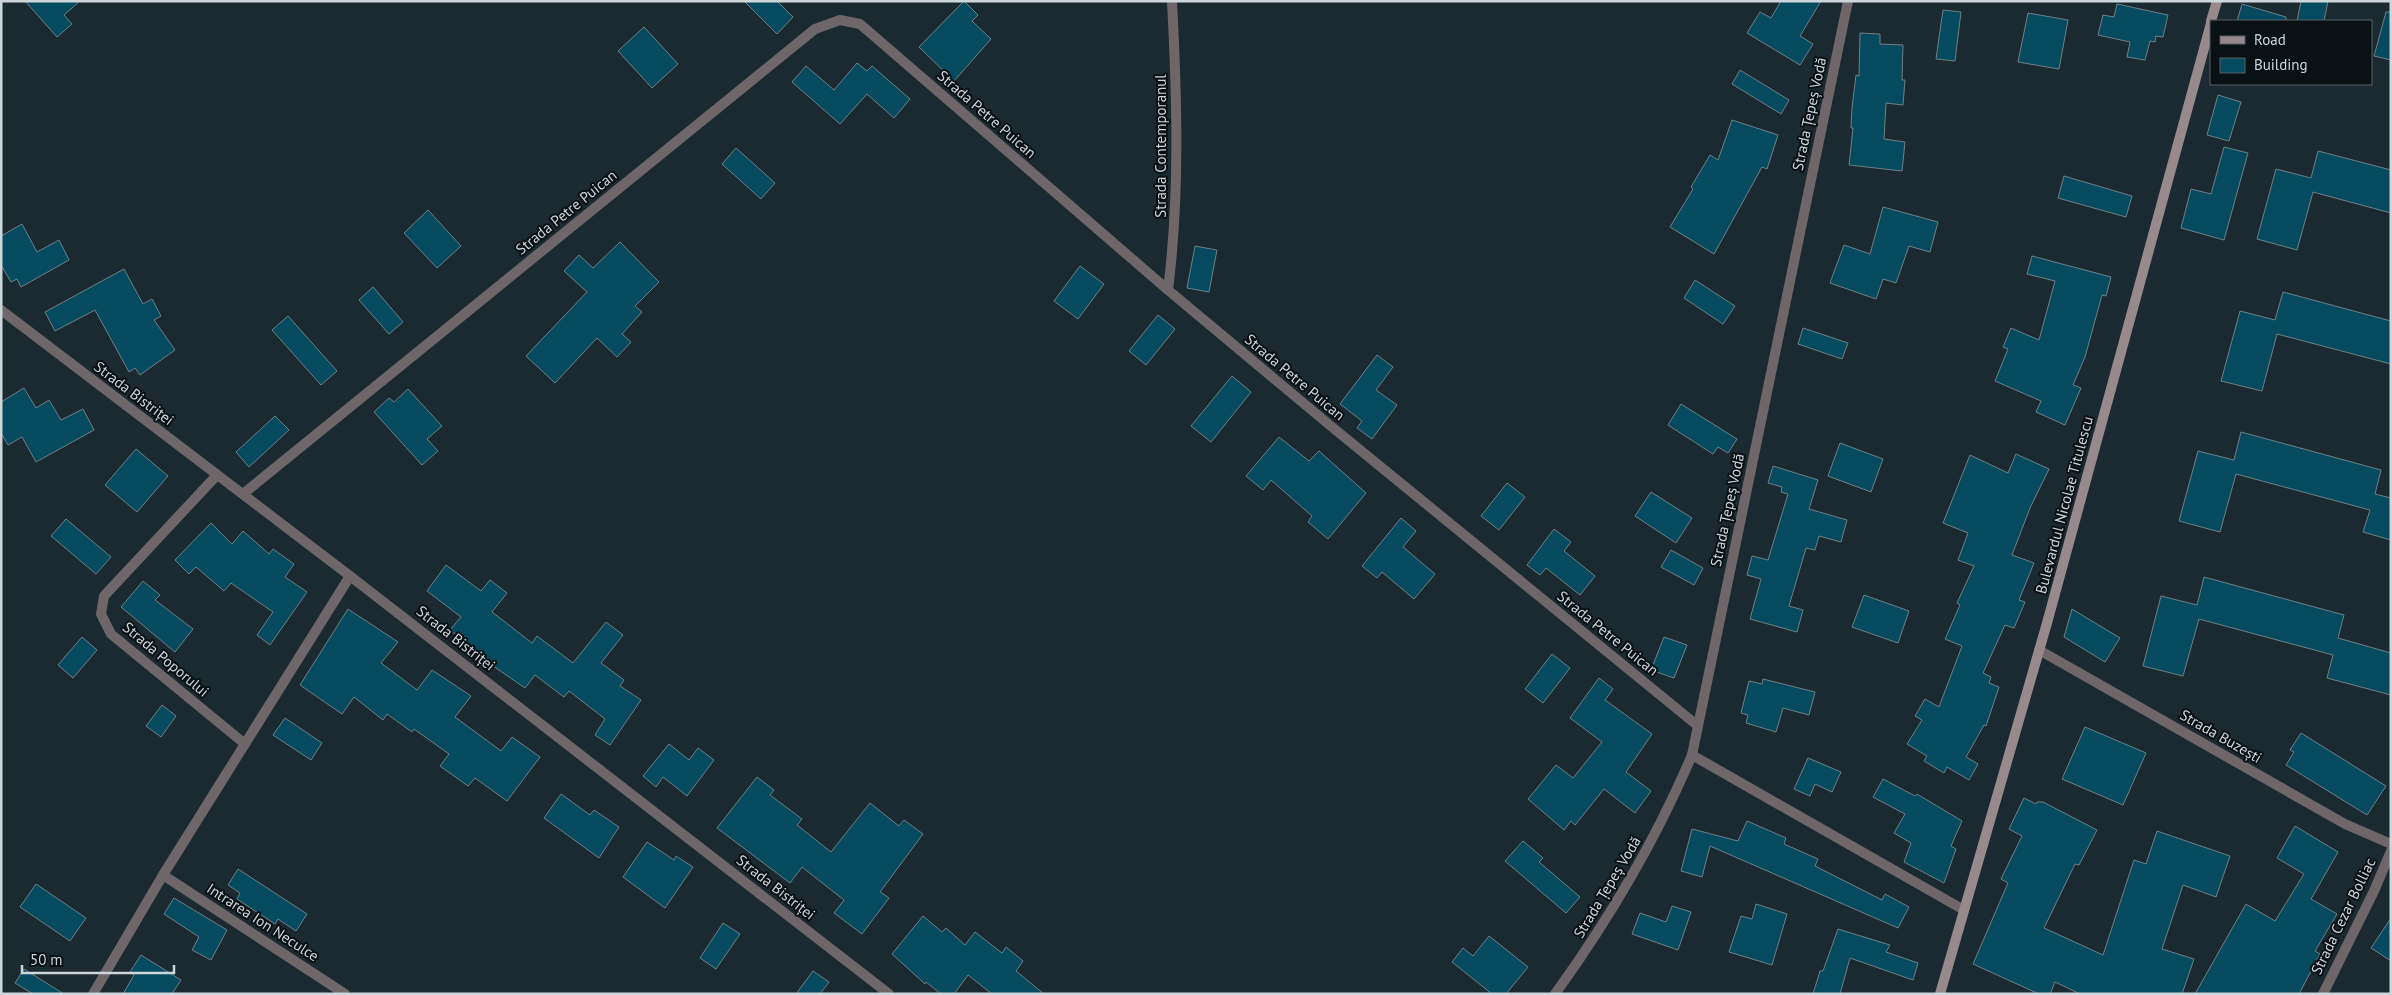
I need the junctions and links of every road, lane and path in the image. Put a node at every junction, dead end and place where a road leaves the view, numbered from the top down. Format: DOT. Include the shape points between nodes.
graph roads {
  1 [pos="1172,1"];
  2 [pos="1848,1"];
  3 [pos="2217,1"];
  4 [pos="2212,20"];
  5 [pos="2210,26"];
  6 [pos="1168,290"];
  7 [pos="1,310"];
  8 [pos="217,475"];
  9 [pos="243,494"];
  10 [pos="350,576"];
  11 [pos="2039,650"];
  12 [pos="1698,726"];
  13 [pos="245,744"];
  14 [pos="1692,755"];
  15 [pos="2391,844"];
  16 [pos="2391,851"];
  17 [pos="163,875"];
  18 [pos="1964,910"];
  19 [pos="93,994"];
  20 [pos="345,994"];
  21 [pos="889,994"];
  22 [pos="1555,994"];
  23 [pos="1940,994"];
  24 [pos="2323,994"];
  1 -- 6 [label="street, Strada Contemporanul" via="1177,133 1174,239"];
  2 -- 12 [label="street, Strada Țepeș Vodă"];
  3 -- 4 [label="street, Bulevardul Nicolae Titulescu"];
  5 -- 11 [label="street, Bulevardul Nicolae Titulescu"];
  6 -- 9 [label="street, Strada Petre Puican" via="860,24 840,20 815,29"];
  6 -- 12 [label="street, Strada Petre Puican"];
  7 -- 8 [label="street, Strada Bistriței"];
  8 -- 9 [label="street, Strada Bistriței"];
  8 -- 13 [label="street, Strada Poporului" via="104,596 101,614 111,634"];
  9 -- 10 [label="street, Strada Bistriței"];
  10 -- 13 [label="street"];
  10 -- 21 [label="street, Strada Bistriței"];
  11 -- 15 [label="street, Strada Buzești" via="2345,824"];
  11 -- 18 [label="street, Bulevardul Nicolae Titulescu"];
  12 -- 14 [label="street, Strada Țepeș Vodă"];
  13 -- 17 [label="street"];
  14 -- 18 [label="street"];
  14 -- 22 [label="street, Strada Țepeș Vodă" via="1669,810 1640,865"];
  16 -- 24 [label="street, Strada Cezar Bolliac"];
  17 -- 19 [label="street"];
  17 -- 20 [label="street, Intrarea Ion Neculce"];
  18 -- 23 [label="street, Bulevardul Nicolae Titulescu"];
}
